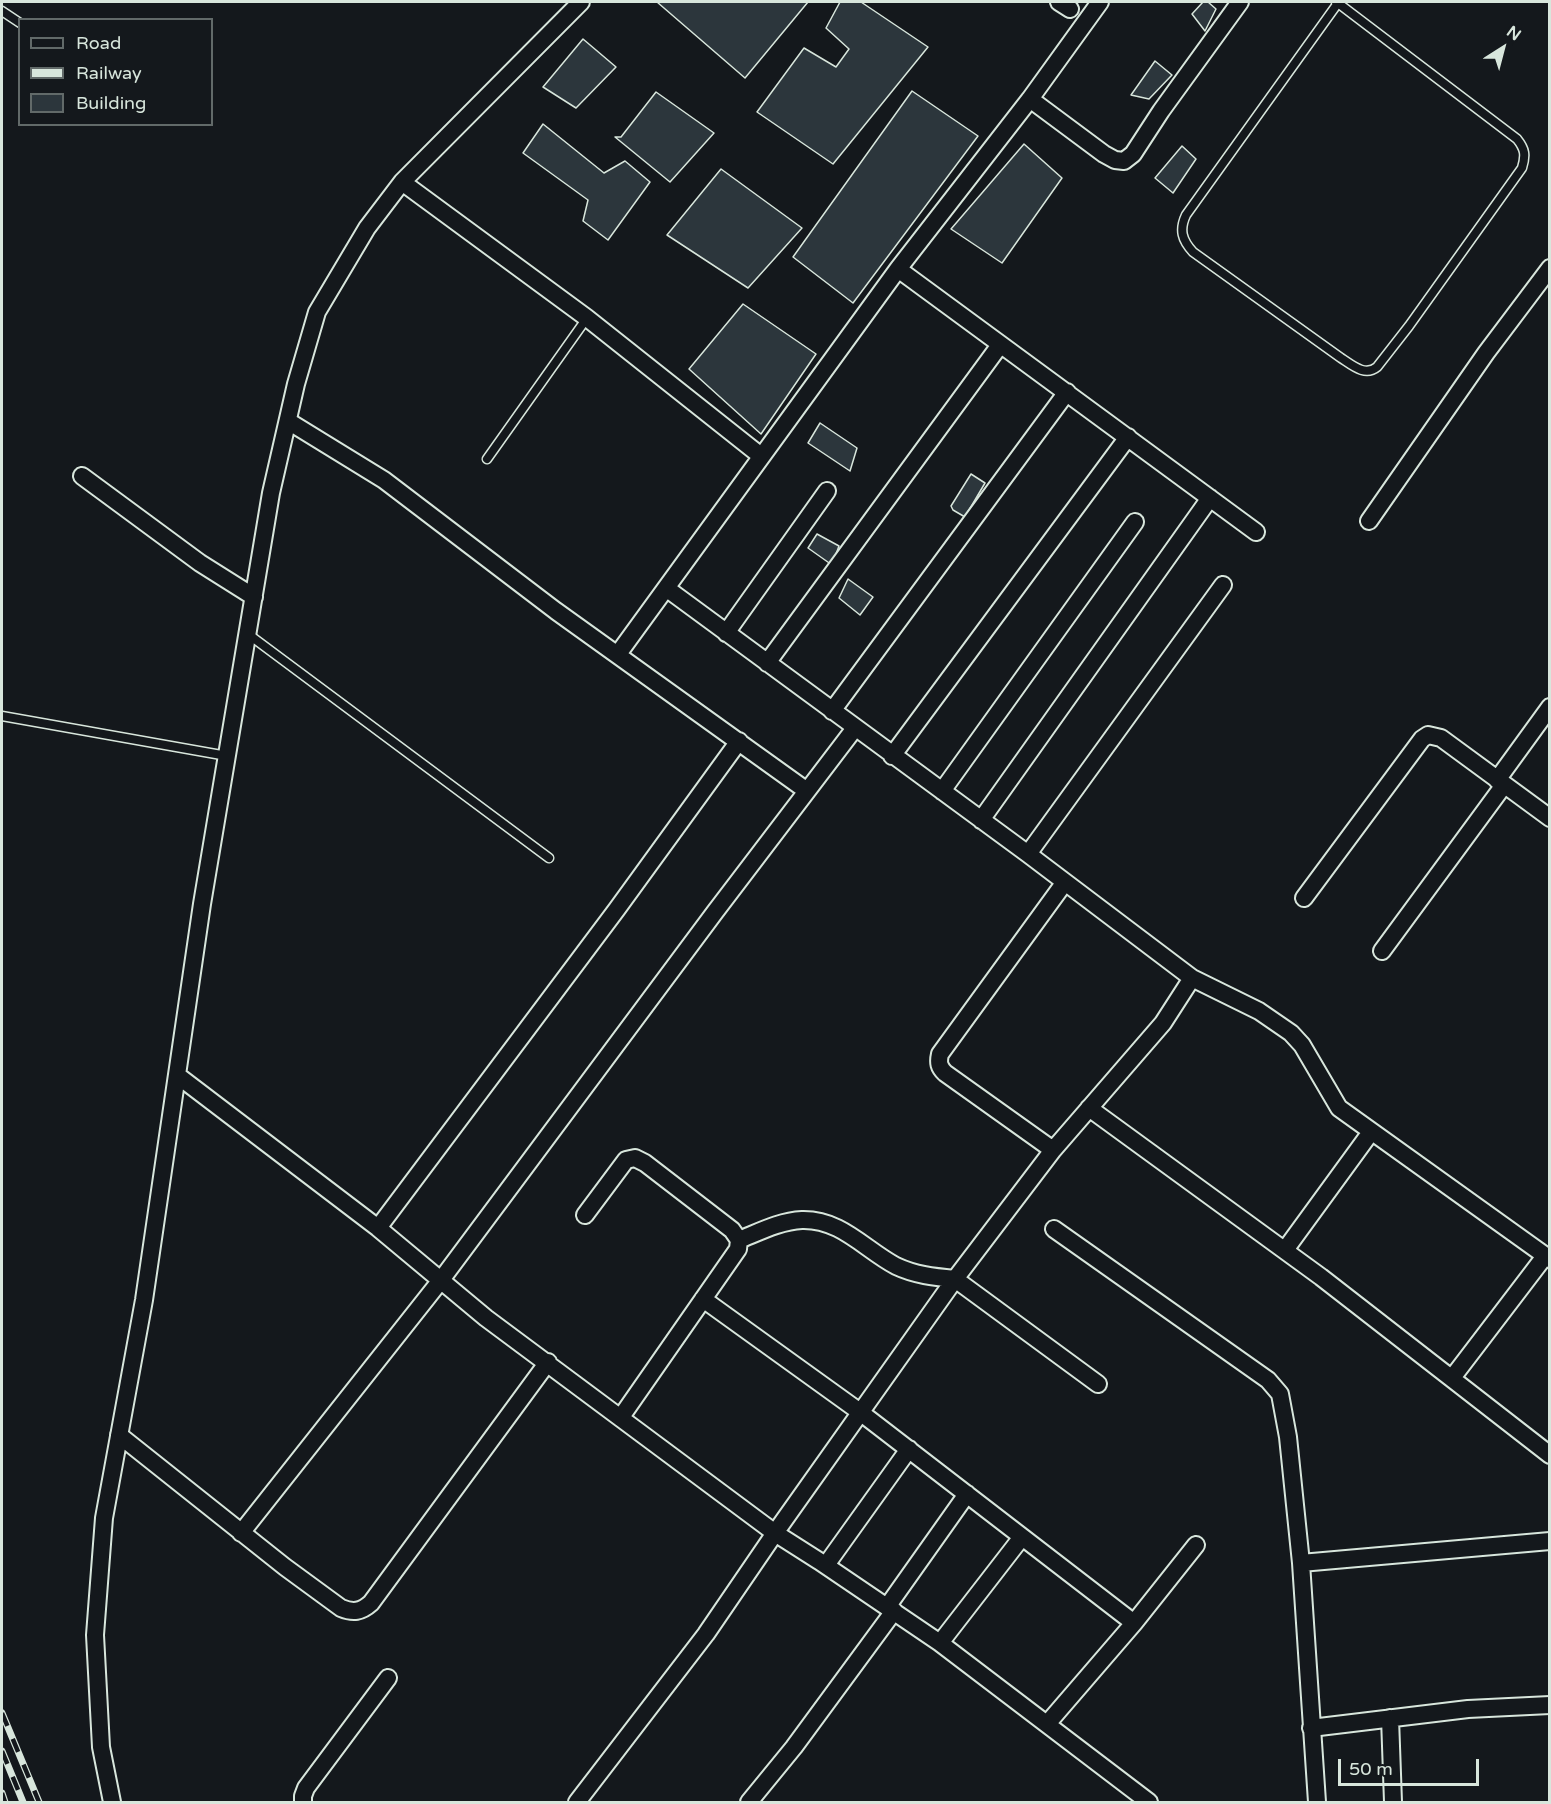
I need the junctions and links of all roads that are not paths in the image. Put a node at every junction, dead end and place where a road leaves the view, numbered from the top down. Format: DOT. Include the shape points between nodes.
graph roads {
  1 [pos="582,2"];
  2 [pos="1100,2"];
  3 [pos="1240,2"];
  4 [pos="1337,2"];
  5 [pos="2,11"];
  6 [pos="18,22"];
  7 [pos="1030,99"];
  8 [pos="402,183"];
  9 [pos="1550,268"];
  10 [pos="898,269"];
  11 [pos="587,318"];
  12 [pos="1000,345"];
  13 [pos="1067,392"];
  14 [pos="288,421"];
  15 [pos="1128,436"];
  16 [pos="761,456"];
  17 [pos="487,459"];
  18 [pos="82,476"];
  19 [pos="827,491"];
  20 [pos="1210,498"];
  21 [pos="1369,521"];
  22 [pos="1135,522"];
  23 [pos="1256,532"];
  24 [pos="1223,585"];
  25 [pos="666,588"];
  26 [pos="254,597"];
  27 [pos="726,633"];
  28 [pos="248,634"];
  29 [pos="618,654"];
  30 [pos="766,663"];
  31 [pos="1550,707"];
  32 [pos="832,711"];
  33 [pos="2,717"];
  34 [pos="855,728"];
  35 [pos="739,741"];
  36 [pos="227,756"];
  37 [pos="892,756"];
  38 [pos="1501,782"];
  39 [pos="807,791"];
  40 [pos="942,791"];
  41 [pos="1550,818"];
  42 [pos="981,820"];
  43 [pos="1028,854"];
  44 [pos="549,858"];
  45 [pos="1065,882"];
  46 [pos="1304,898"];
  47 [pos="1382,951"];
  48 [pos="1192,978"];
  49 [pos="177,1075"];
  50 [pos="1089,1108"];
  51 [pos="1371,1132"];
  52 [pos="1053,1150"];
  53 [pos="585,1215"];
  54 [pos="378,1228"];
  55 [pos="1054,1229"];
  56 [pos="740,1240"];
  57 [pos="1285,1251"];
  58 [pos="1547,1258"];
  59 [pos="955,1279"];
  60 [pos="441,1280"];
  61 [pos="703,1299"];
  62 [pos="548,1362"];
  63 [pos="1452,1378"];
  64 [pos="1098,1383"];
  65 [pos="860,1412"];
  66 [pos="621,1417"];
  67 [pos="119,1435"];
  68 [pos="909,1449"];
  69 [pos="1550,1455"];
  70 [pos="967,1494"];
  71 [pos="241,1533"];
  72 [pos="775,1533"];
  73 [pos="1022,1536"];
  74 [pos="1550,1541"];
  75 [pos="1196,1545"];
  76 [pos="1301,1563"];
  77 [pos="826,1565"];
  78 [pos="891,1609"];
  79 [pos="1134,1623"];
  80 [pos="940,1643"];
  81 [pos="388,1678"];
  82 [pos="1550,1705"];
  83 [pos="1390,1718"];
  84 [pos="1047,1724"];
  85 [pos="1311,1728"];
  86 [pos="112,1803"];
  87 [pos="303,1803"];
  88 [pos="577,1803"];
  89 [pos="749,1803"];
  90 [pos="1149,1803"];
  91 [pos="1317,1803"];
  92 [pos="1393,1803"];
  1 -- 8 [label="street"];
  2 -- 7 [label="street"];
  3 -- 7 [label="street" via="1133,154 1124,161 1104,154"];
  4 -- 4 [label="lane" via="1517,139 1525,157 1522,168 1409,326 1377,367 1365,372 1193,252 1181,233 1186,215"];
  5 -- 6 [label="lane"];
  7 -- 10 [label="street"];
  8 -- 11 [label="street"];
  8 -- 14 [label="street" via="367,228 317,312"];
  9 -- 21 [label="street"];
  10 -- 12 [label="street"];
  10 -- 16 [label="street"];
  11 -- 16 [label="street"];
  11 -- 17 [label="lane"];
  12 -- 13 [label="street"];
  12 -- 30 [label="street"];
  13 -- 15 [label="street"];
  13 -- 32 [label="street"];
  14 -- 26 [label="street" via="271,493"];
  14 -- 29 [label="street" via="384,480"];
  15 -- 20 [label="street"];
  15 -- 37 [label="street"];
  16 -- 25 [label="street"];
  18 -- 26 [label="street" via="200,563"];
  19 -- 27 [label="street"];
  20 -- 23 [label="street"];
  20 -- 42 [label="street"];
  22 -- 40 [label="street"];
  24 -- 43 [label="street"];
  25 -- 27 [label="street"];
  25 -- 29 [label="street"];
  26 -- 28 [label="street"];
  27 -- 30 [label="street"];
  28 -- 36 [label="street"];
  28 -- 44 [label="lane"];
  29 -- 35 [label="street"];
  30 -- 32 [label="street"];
  31 -- 38 [label="street"];
  32 -- 34 [label="street"];
  33 -- 36 [label="lane"];
  34 -- 37 [label="street"];
  34 -- 39 [label="street"];
  35 -- 39 [label="street"];
  35 -- 54 [label="street"];
  36 -- 49 [label="street"];
  37 -- 40 [label="street"];
  38 -- 41 [label="street"];
  38 -- 46 [label="street" via="1441,738 1428,735"];
  38 -- 47 [label="street"];
  39 -- 60 [label="street"];
  40 -- 42 [label="street"];
  42 -- 43 [label="street"];
  43 -- 45 [label="street"];
  45 -- 48 [label="street"];
  45 -- 52 [label="street" via="938,1060 945,1073"];
  48 -- 50 [label="street" via="1163,1023"];
  48 -- 51 [label="street" via="1259,1011 1291,1033 1339,1108"];
  49 -- 54 [label="street"];
  49 -- 67 [label="street" via="144,1300"];
  50 -- 52 [label="street"];
  50 -- 57 [label="street"];
  51 -- 57 [label="street"];
  51 -- 58 [label="street"];
  52 -- 59 [label="street"];
  53 -- 56 [label="street" via="626,1160 634,1158 732,1230"];
  54 -- 60 [label="street"];
  55 -- 76 [label="street" via="1276,1387 1285,1410"];
  56 -- 59 [label="street" via="777,1225 813,1220 841,1229 894,1265 913,1273"];
  56 -- 61 [label="street" via="738,1249"];
  57 -- 63 [label="street"];
  58 -- 63 [label="street"];
  59 -- 64 [label="street"];
  59 -- 65 [label="street"];
  60 -- 62 [label="street"];
  60 -- 71 [label="street"];
  61 -- 65 [label="street"];
  61 -- 66 [label="street"];
  62 -- 66 [label="street"];
  62 -- 71 [label="street" via="366,1608 349,1612 341,1608"];
  63 -- 69 [label="street"];
  65 -- 68 [label="street"];
  65 -- 72 [label="street"];
  66 -- 72 [label="street"];
  67 -- 71 [label="street"];
  67 -- 86 [label="street" via="104,1518 94,1635 101,1747"];
  68 -- 70 [label="street"];
  68 -- 77 [label="street"];
  70 -- 73 [label="street"];
  70 -- 78 [label="street"];
  72 -- 77 [label="street"];
  72 -- 88 [label="street" via="682,1666"];
  73 -- 79 [label="street"];
  73 -- 80 [label="street"];
  74 -- 76 [label="street"];
  75 -- 79 [label="street"];
  76 -- 85 [label="street"];
  77 -- 78 [label="street"];
  78 -- 80 [label="street"];
  78 -- 89 [label="street" via="794,1747"];
  79 -- 84 [label="street"];
  80 -- 84 [label="street"];
  81 -- 87 [label="street" via="306,1788"];
  82 -- 83 [label="street"];
  83 -- 85 [label="street"];
  83 -- 92 [label="street"];
  84 -- 90 [label="street"];
  85 -- 91 [label="street"];
}
